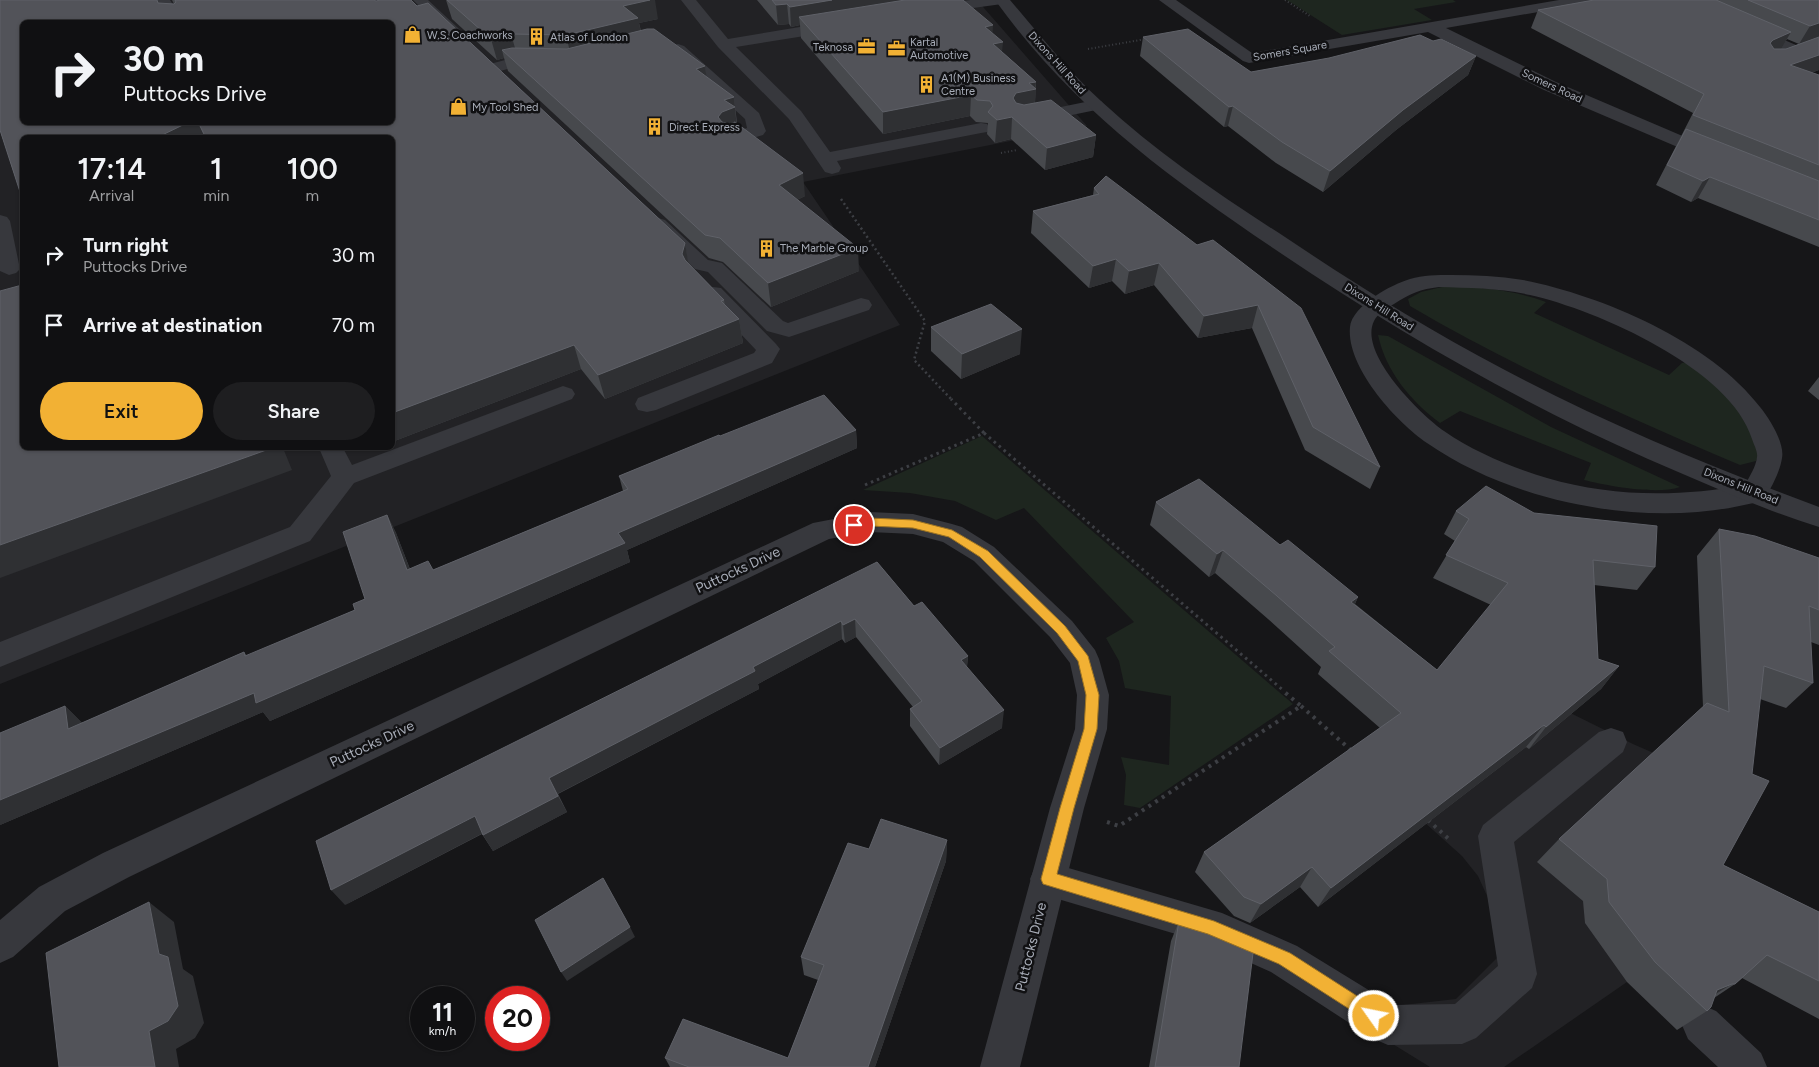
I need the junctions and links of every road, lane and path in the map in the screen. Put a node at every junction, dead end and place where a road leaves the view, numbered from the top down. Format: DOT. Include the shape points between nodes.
graph roads {
  1 [pos="162,0"];
  2 [pos="420,0"];
  3 [pos="688,0"];
  4 [pos="1002,0"];
  5 [pos="1166,0"];
  6 [pos="1584,0"];
  7 [pos="1680,0"];
  8 [pos="937,9"];
  9 [pos="176,20"];
  10 [pos="852,23"];
  11 [pos="1431,26"];
  12 [pos="1206,28"];
  13 [pos="464,41"];
  14 [pos="665,43"];
  15 [pos="724,44"];
  16 [pos="1080,51"];
  17 [pos="478,54"];
  18 [pos="1776,60"];
  19 [pos="562,63"];
  20 [pos="492,68"];
  21 [pos="507,82"];
  22 [pos="1095,105"];
  23 [pos="1022,120"];
  24 [pos="981,128"];
  25 [pos="732,139"];
  26 [pos="1729,163"];
  27 [pos="837,194"];
  28 [pos="644,211"];
  29 [pos="0,222"];
  30 [pos="702,265"];
  31 [pos="9,269"];
  32 [pos="861,305"];
  33 [pos="1375,306"];
  34 [pos="563,394"];
  35 [pos="647,404"];
  36 [pos="984,433"];
  37 [pos="333,450"];
  38 [pos="345,477"];
  39 [pos="862,487"];
  40 [pos="1755,493"];
  41 [pos="1819,517"];
  42 [pos="0,655"];
  43 [pos="1301,706"];
  44 [pos="1611,742"];
  45 [pos="1360,758"];
  46 [pos="1067,808"];
  47 [pos="1425,818"];
  48 [pos="1495,836"];
  49 [pos="1048,879"];
  50 [pos="0,944"];
  51 [pos="1702,1024"];
  52 [pos="1000,1067"];
  53 [pos="1747,1067"];
  1 -- 9 [label="street"];
  2 -- 13 [label="street"];
  3 -- 15 [label="street"];
  4 -- 8 [label="street"];
  4 -- 22 [label="street, Dixons Hill Road" via="1048,56"];
  5 -- 12 [label="street, Somers Square"];
  6 -- 11 [label="street"];
  7 -- 18 [label="street" via="1804,49"];
  10 -- 15 [label="street"];
  11 -- 12 [label="street, Somers Square" via="1249,58"];
  11 -- 26 [label="street, Somers Road" via="1550,86"];
  12 -- 16 [label="path"];
  14 -- 25 [label="street" via="673,44 753,117 757,132"];
  15 -- 24 [label="street" via="794,115 829,163"];
  17 -- 20 [label="street"];
  19 -- 20 [label="street" via="517,62"];
  20 -- 21 [label="street"];
  22 -- 23 [label="street"];
  22 -- 33 [label="street, Dixons Hill Road" via="1220,203"];
  27 -- 36 [label="path" via="925,321 914,360"];
  28 -- 30 [label="street"];
  29 -- 31 [label="street"];
  30 -- 32 [label="street" via="715,266 775,326 789,330"];
  30 -- 35 [label="street" via="699,278 768,349 764,358"];
  33 -- 40 [label="street, Dixons Hill Road" via="1535,395"];
  33 -- 40 [label="street" via="1361,326 1365,350 1375,374 1426,430 1475,459 1521,479 1599,498 1685,503"];
  33 -- 40 [label="street" via="1414,284 1439,281 1499,283 1554,294 1650,333 1709,367 1740,396 1761,424 1770,456"];
  34 -- 38 [label="street"];
  36 -- 39 [label="path"];
  36 -- 43 [label="path"];
  37 -- 38 [label="street"];
  38 -- 42 [label="street" via="300,534"];
  40 -- 41 [label="street, Dixons Hill Road"];
  43 -- 45 [label="path"];
  43 -- 46 [label="path" via="1119,826"];
  44 -- 48 [label="street"];
  46 -- 49 [label="street, Puttocks Drive"];
  46 -- 50 [label="street, Puttocks Drive" via="1091,729 1093,695 1084,660 1061,629 984,554 952,534 913,524 870,522 823,530 116,865 52,899"];
  47 -- 48 [label="path" via="1454,844"];
  48 -- 49 [label="street" via="1518,974 1462,1024 1388,1025 1284,959 1209,926"];
  49 -- 52 [label="street, Puttocks Drive"];
  51 -- 53 [label="street"];
}
